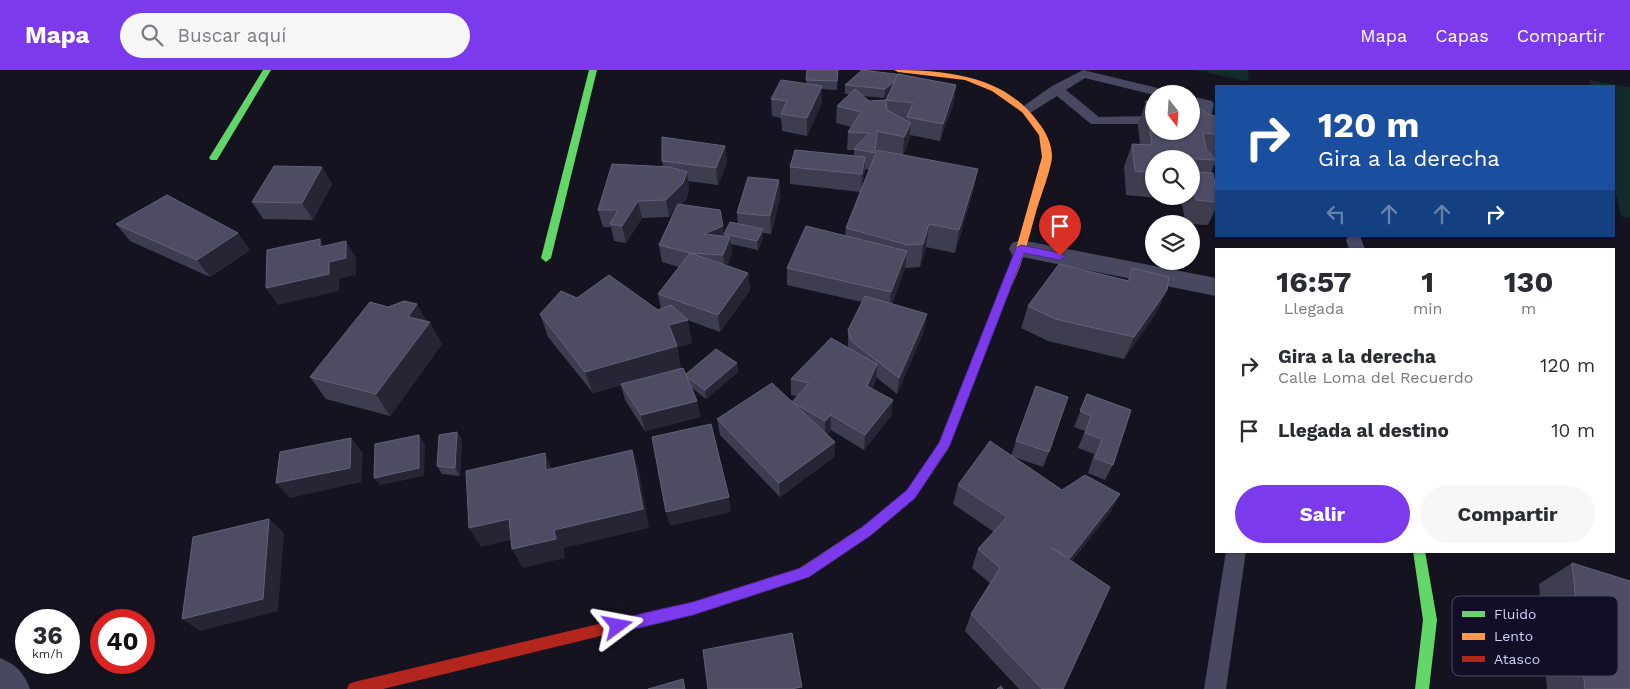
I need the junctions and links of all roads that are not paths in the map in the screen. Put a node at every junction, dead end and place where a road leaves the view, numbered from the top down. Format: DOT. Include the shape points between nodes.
graph roads {
  1 [pos="267,70"];
  2 [pos="593,70"];
  3 [pos="898,70"];
  4 [pos="1057,89"];
  5 [pos="1145,89"];
  6 [pos="1200,102"];
  7 [pos="1024,110"];
  8 [pos="1200,119"];
  9 [pos="1145,120"];
  10 [pos="214,158"];
  11 [pos="1021,248"];
  12 [pos="546,258"];
  13 [pos="1215,287"];
  14 [pos="1236,553"];
  15 [pos="1418,553"];
  16 [pos="0,675"];
  17 [pos="13,689"];
  18 [pos="354,689"];
  19 [pos="1215,689"];
  20 [pos="1422,689"];
  1 -- 10 [label="street"];
  2 -- 12 [label="street"];
  3 -- 7 [label="street" via="966,78 996,89"];
  4 -- 5 [label="lane" via="1084,74"];
  4 -- 7 [label="lane"];
  4 -- 9 [label="lane" via="1096,121"];
  6 -- 8 [label="lane" via="1207,104 1205,119"];
  7 -- 11 [label="street" via="1043,135 1047,157"];
  11 -- 13 [label="street"];
  11 -- 18 [label="street" via="944,445 911,494 866,532 804,573 693,608"];
  14 -- 19 [label="lane"];
  15 -- 20 [label="street" via="1430,620"];
  16 -- 17 [label="street"];
}
